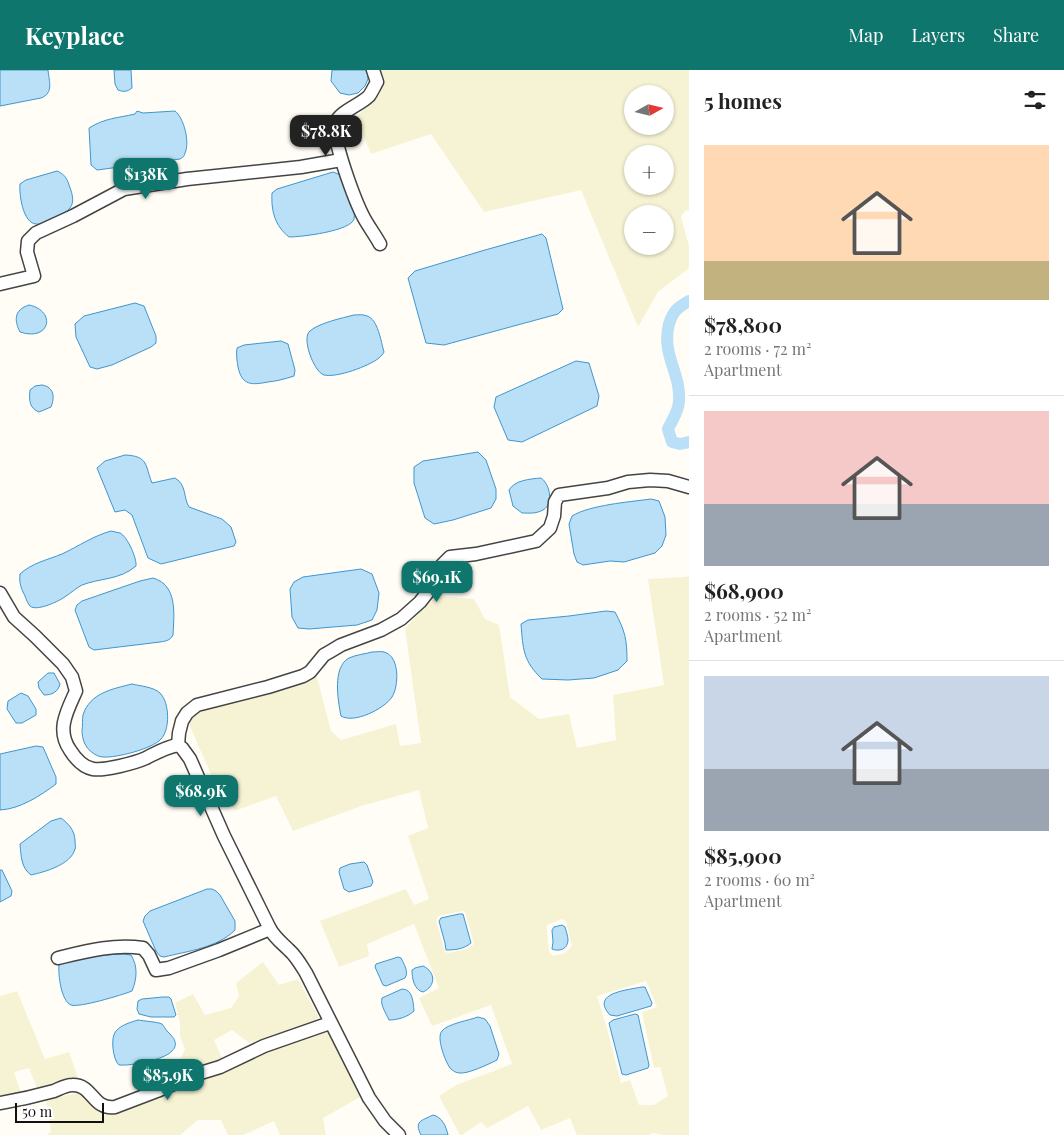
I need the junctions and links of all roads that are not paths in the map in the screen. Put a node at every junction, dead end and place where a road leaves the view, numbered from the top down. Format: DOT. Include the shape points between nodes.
graph roads {
  1 [pos="374,70"];
  2 [pos="341,160"];
  3 [pos="380,244"];
  4 [pos="0,284"];
  5 [pos="689,487"];
  6 [pos="0,593"];
  7 [pos="178,745"];
  8 [pos="270,929"];
  9 [pos="58,958"];
  10 [pos="330,1023"];
  11 [pos="0,1103"];
  12 [pos="399,1135"];
  1 -- 2 [label="street" via="376,82 370,95 340,116 335,124"];
  2 -- 3 [label="street" via="358,206"];
  2 -- 4 [label="street" via="124,190 36,232 28,241 27,252 34,276"];
  5 -- 7 [label="street" via="650,480 559,496 550,528 536,542 450,557 442,565 435,583 401,620 341,645 324,655 303,676 197,705 182,721"];
  6 -- 7 [label="street" via="14,617 63,664 72,677 76,691 62,726 67,745 77,761 92,769 110,768"];
  7 -- 8 [label="street" via="190,759"];
  8 -- 9 [label="street" via="170,968 156,970 143,948 99,948"];
  8 -- 10 [label="street" via="296,958"];
  10 -- 11 [label="street" via="264,1046 220,1067 194,1074 115,1107 102,1106 84,1088 72,1085"];
  10 -- 12 [label="street" via="369,1098"];
}
